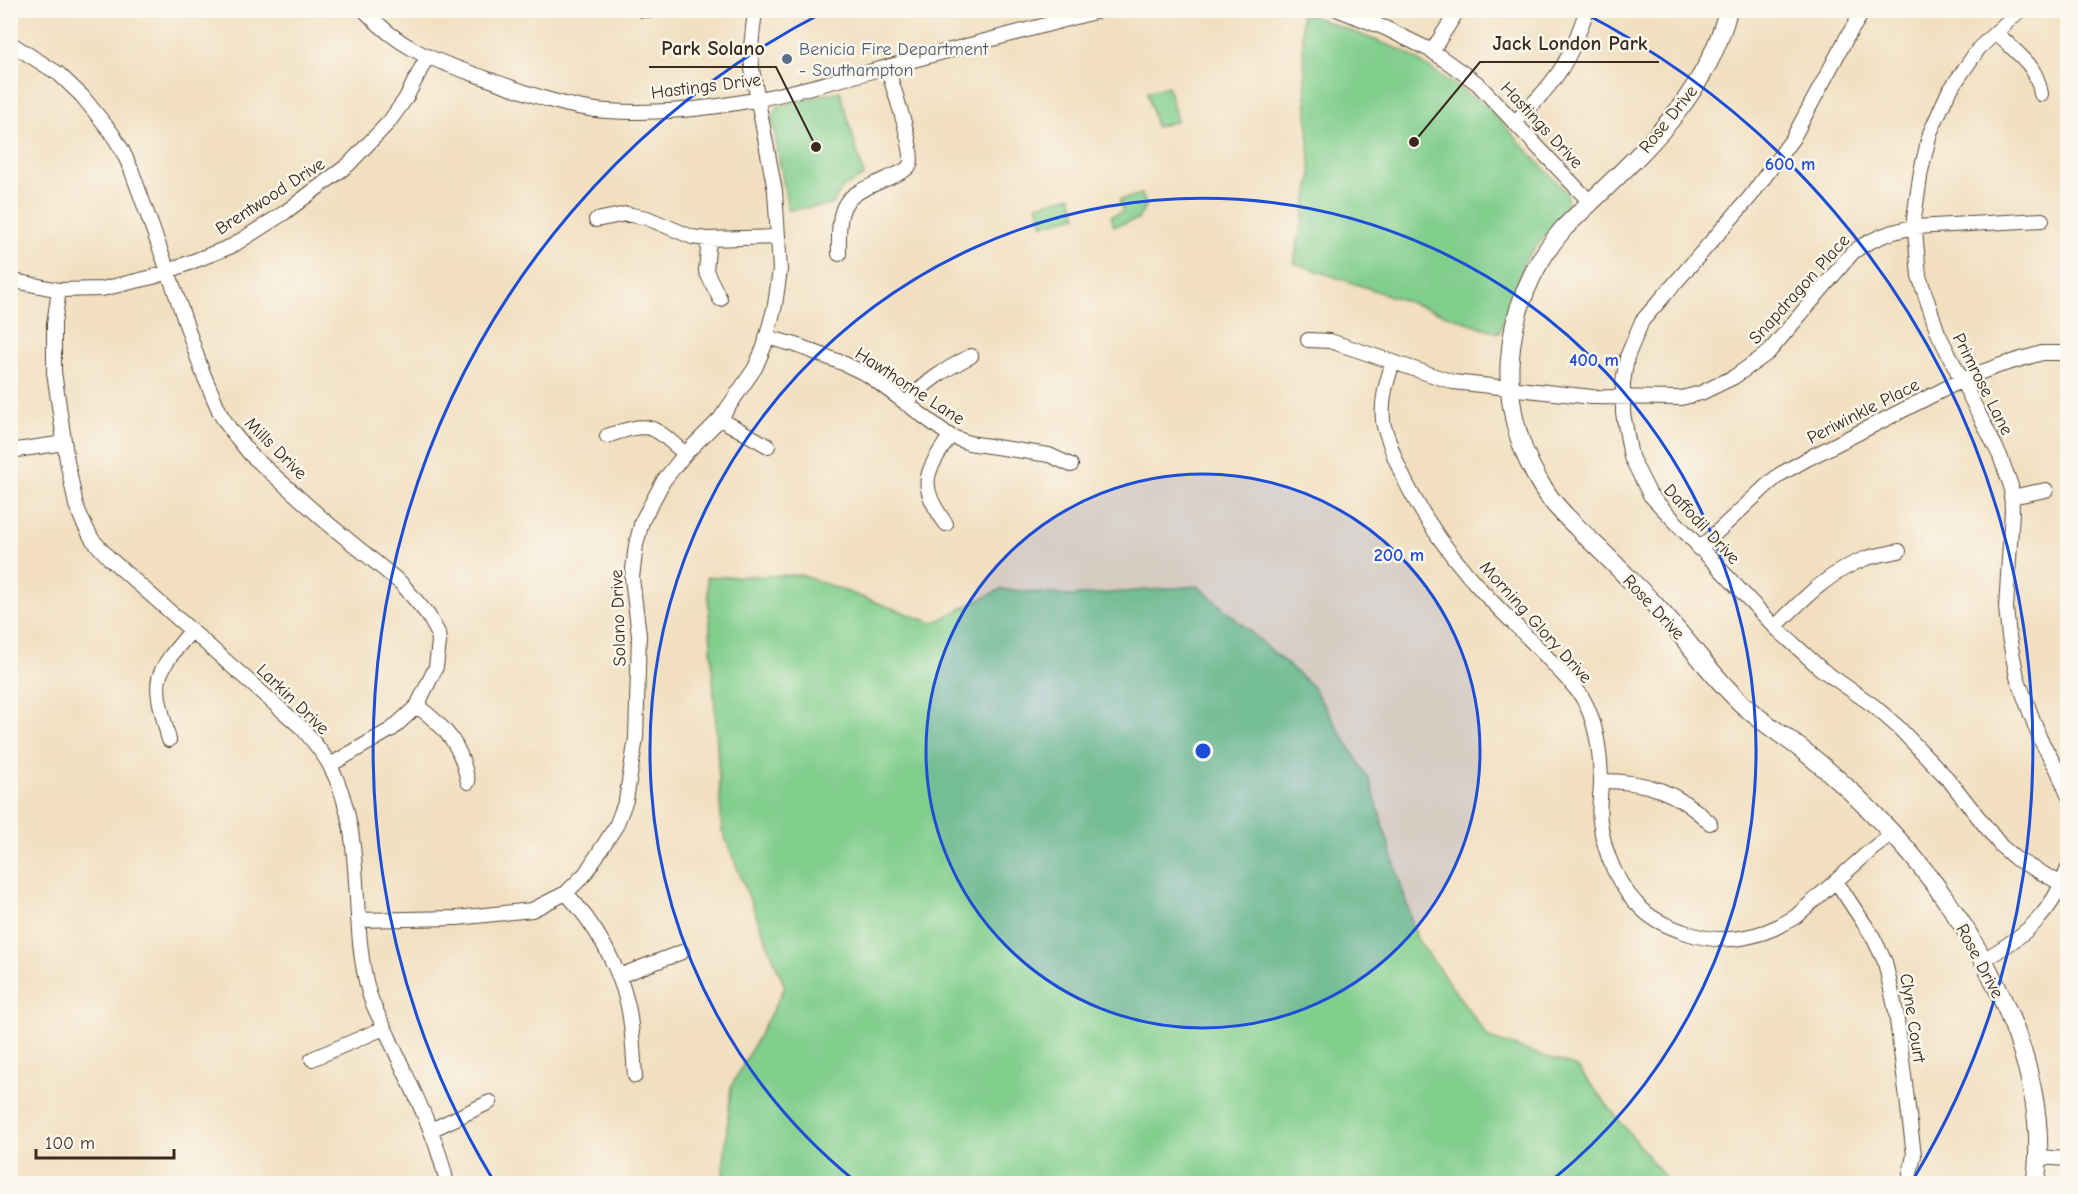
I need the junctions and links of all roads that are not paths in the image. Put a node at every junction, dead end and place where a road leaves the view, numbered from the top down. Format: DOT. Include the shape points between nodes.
graph roads {
  1 [pos="364,10"];
  2 [pos="643,10"];
  3 [pos="661,10"];
  4 [pos="756,10"];
  5 [pos="1102,10"];
  6 [pos="1458,10"];
  7 [pos="1587,10"];
  8 [pos="1728,10"];
  9 [pos="1864,10"];
  10 [pos="2020,10"];
  11 [pos="1343,11"];
  12 [pos="1996,32"];
  13 [pos="10,43"];
  14 [pos="1432,51"];
  15 [pos="427,57"];
  16 [pos="887,67"];
  17 [pos="2041,94"];
  18 [pos="758,99"];
  19 [pos="1515,122"];
  20 [pos="1590,202"];
  21 [pos="596,220"];
  22 [pos="2042,220"];
  23 [pos="1915,226"];
  24 [pos="778,237"];
  25 [pos="709,239"];
  26 [pos="839,254"];
  27 [pos="168,271"];
  28 [pos="10,280"];
  29 [pos="59,290"];
  30 [pos="720,299"];
  31 [pos="766,337"];
  32 [pos="1308,340"];
  33 [pos="2067,353"];
  34 [pos="971,356"];
  35 [pos="1393,362"];
  36 [pos="1960,381"];
  37 [pos="1509,388"];
  38 [pos="1622,398"];
  39 [pos="906,404"];
  40 [pos="720,419"];
  41 [pos="607,436"];
  42 [pos="950,436"];
  43 [pos="64,443"];
  44 [pos="768,446"];
  45 [pos="10,451"];
  46 [pos="685,453"];
  47 [pos="1071,465"];
  48 [pos="2046,490"];
  49 [pos="2011,497"];
  50 [pos="946,524"];
  51 [pos="1700,549"];
  52 [pos="1899,551"];
  53 [pos="1774,627"];
  54 [pos="192,630"];
  55 [pos="417,706"];
  56 [pos="169,740"];
  57 [pos="330,765"];
  58 [pos="1601,781"];
  59 [pos="468,782"];
  60 [pos="2067,795"];
  61 [pos="1710,823"];
  62 [pos="1893,833"];
  63 [pos="2067,867"];
  64 [pos="1836,881"];
  65 [pos="2062,884"];
  66 [pos="566,893"];
  67 [pos="358,920"];
  68 [pos="682,952"];
  69 [pos="1983,960"];
  70 [pos="619,976"];
  71 [pos="384,1028"];
  72 [pos="312,1059"];
  73 [pos="635,1076"];
  74 [pos="490,1102"];
  75 [pos="431,1130"];
  76 [pos="2038,1157"];
  77 [pos="2067,1159"];
  78 [pos="1910,1174"];
  79 [pos="447,1184"];
  80 [pos="2035,1184"];
  1 -- 15 [label="street, Hastings Drive" via="392,37"];
  2 -- 3 [label="street"];
  4 -- 18 [label="street, Solano Drive" via="751,47"];
  5 -- 16 [label="street, Hastings Drive"];
  6 -- 14 [label="street"];
  7 -- 19 [label="street" via="1561,70"];
  8 -- 20 [label="main road, Rose Drive" via="1719,40 1696,87 1648,147"];
  9 -- 38 [label="street, Daffodil Drive" via="1793,138 1728,224 1642,321 1627,357"];
  10 -- 12 [label="street, Primrose Lane"];
  11 -- 14 [label="street, Hastings Drive"];
  12 -- 17 [label="street" via="2026,60 2038,77"];
  12 -- 23 [label="street, Primrose Lane" via="1962,71 1930,133"];
  13 -- 27 [label="street, Mills Drive" via="59,74 111,132 131,169"];
  14 -- 19 [label="street, Hastings Drive" via="1477,83"];
  15 -- 18 [label="street, Hastings Drive" via="568,106 607,111 665,111"];
  15 -- 27 [label="street, Brentwood Drive" via="389,122 348,165 232,246"];
  16 -- 18 [label="street, Hastings Drive"];
  16 -- 26 [label="street" via="911,150 910,165 845,203 838,223"];
  18 -- 24 [label="street, Solano Drive" via="775,191"];
  19 -- 20 [label="street, Hastings Drive"];
  20 -- 37 [label="main road, Rose Drive" via="1552,242 1522,296 1508,356"];
  21 -- 25 [label="street" via="626,213 692,237"];
  22 -- 23 [label="street, Snapdragon Place"];
  23 -- 36 [label="street, Primrose Lane" via="1919,276 1938,333"];
  23 -- 38 [label="street, Snapdragon Place" via="1880,236 1853,252 1768,352 1734,377 1681,398"];
  24 -- 25 [label="street"];
  24 -- 31 [label="street, Solano Drive" via="780,270"];
  25 -- 30 [label="street" via="706,271"];
  27 -- 29 [label="street, Brentwood Drive" via="102,289"];
  27 -- 55 [label="street, Mills Drive" via="202,371 230,429 250,454 402,584 428,615 438,633 436,667"];
  28 -- 29 [label="street, Brentwood Drive"];
  29 -- 43 [label="street, Larkin Drive" via="54,372"];
  31 -- 39 [label="street, Hawthorne Lane" via="868,375"];
  31 -- 40 [label="street, Solano Drive" via="755,368"];
  32 -- 35 [label="street, Snapdragon Place" via="1330,341"];
  33 -- 36 [label="street, Periwinkle Place" via="2042,353"];
  34 -- 39 [label="street" via="920,388"];
  35 -- 37 [label="street, Snapdragon Place" via="1453,382"];
  35 -- 58 [label="street, Morning Glory Drive" via="1383,400 1383,422 1394,458 1413,495 1458,562 1582,698 1599,743"];
  36 -- 49 [label="street, Primrose Lane" via="2000,456"];
  36 -- 51 [label="street, Periwinkle Place" via="1779,475"];
  37 -- 38 [label="street, Snapdragon Place"];
  37 -- 62 [label="main road, Rose Drive" via="1521,445 1535,474 1564,515 1656,607 1735,697 1808,754"];
  38 -- 51 [label="street, Daffodil Drive" via="1631,457 1641,480"];
  39 -- 42 [label="street, Hawthorne Lane"];
  40 -- 44 [label="street"];
  40 -- 46 [label="street, Solano Drive"];
  41 -- 46 [label="street" via="646,427 659,430"];
  42 -- 47 [label="street, Hawthorne Lane" via="969,443 1049,455"];
  42 -- 50 [label="street" via="928,472 926,485"];
  43 -- 45 [label="street"];
  43 -- 54 [label="street, Larkin Drive" via="76,505 92,539"];
  46 -- 66 [label="street, Solano Drive" via="650,502 636,545 632,578 639,635 636,738 626,800 585,874"];
  48 -- 49 [label="street"];
  49 -- 60 [label="street, Primrose Lane" via="2006,608 2009,637 2017,677 2036,729"];
  51 -- 53 [label="street, Daffodil Drive"];
  52 -- 53 [label="street" via="1850,566 1805,597"];
  53 -- 65 [label="street, Daffodil Drive" via="1821,669 1898,727 2016,860"];
  54 -- 56 [label="street" via="169,656 158,680 157,693"];
  54 -- 57 [label="street, Larkin Drive" via="302,728"];
  55 -- 57 [label="street, Mills Drive" via="392,729"];
  55 -- 59 [label="street" via="439,722 455,743"];
  57 -- 67 [label="street, Larkin Drive" via="350,829"];
  58 -- 61 [label="street" via="1658,788 1694,807"];
  58 -- 64 [label="street, Morning Glory Drive" via="1600,820 1606,851 1616,874 1643,910 1669,927 1728,941 1764,932 1788,921"];
  62 -- 64 [label="street, Morning Glory Drive"];
  62 -- 69 [label="main road, Rose Drive" via="1944,898"];
  63 -- 65 [label="street"];
  64 -- 78 [label="street, Clyne Court" via="1873,937 1890,980 1914,1155"];
  65 -- 69 [label="street" via="2051,905 2025,932"];
  66 -- 67 [label="street, Solano Drive" via="531,910 509,914"];
  66 -- 70 [label="street" via="592,927"];
  67 -- 71 [label="street, Larkin Drive" via="364,973"];
  68 -- 70 [label="street"];
  69 -- 76 [label="main road, Rose Drive" via="2030,1074 2038,1120"];
  70 -- 73 [label="street" via="628,1004"];
  71 -- 72 [label="street"];
  71 -- 75 [label="street, Larkin Drive"];
  74 -- 75 [label="street"];
  75 -- 79 [label="street, Larkin Drive"];
  76 -- 77 [label="street"];
  76 -- 80 [label="main road, Rose Drive"];
}
